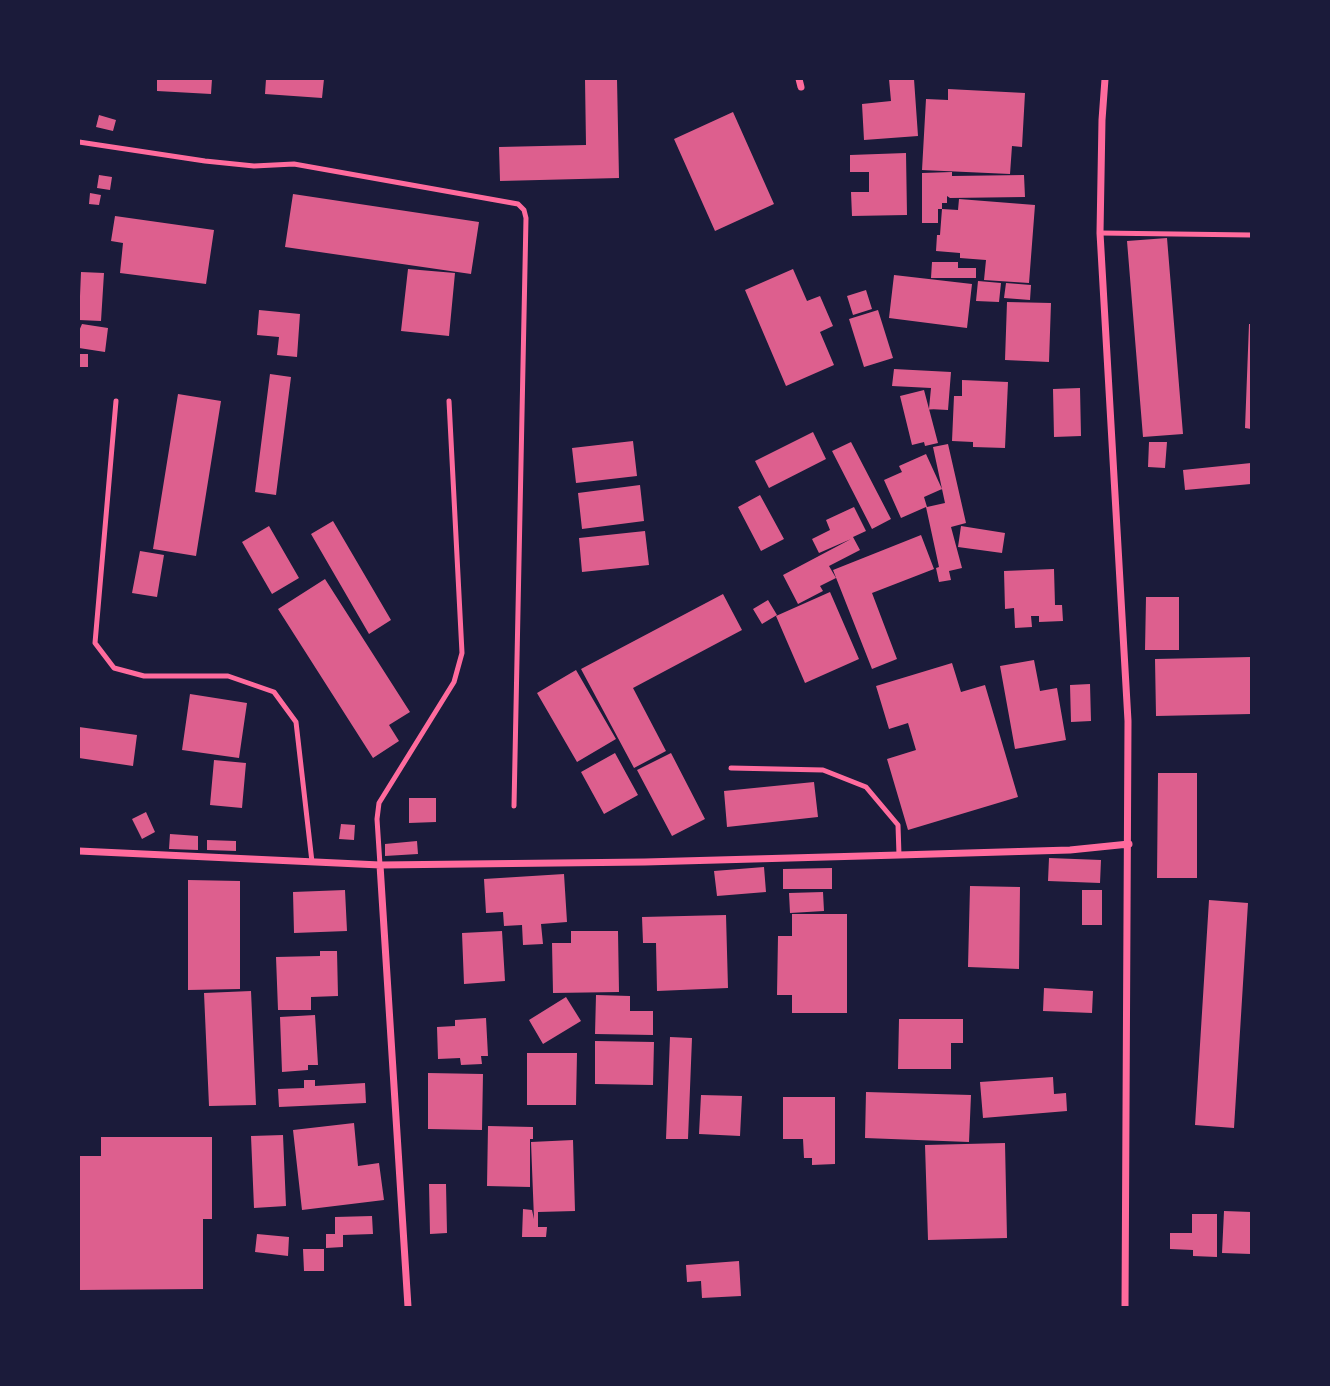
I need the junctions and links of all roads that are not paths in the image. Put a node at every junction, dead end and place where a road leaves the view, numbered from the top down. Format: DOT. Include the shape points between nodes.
graph roads {
  1 [pos="1105,79"];
  2 [pos="79,142"];
  3 [pos="1100,233"];
  4 [pos="1251,234"];
  5 [pos="116,401"];
  6 [pos="449,401"];
  7 [pos="731,768"];
  8 [pos="513,806"];
  9 [pos="1129,844"];
  10 [pos="79,851"];
  11 [pos="899,855"];
  12 [pos="312,862"];
  13 [pos="380,865"];
  14 [pos="408,1307"];
  15 [pos="1125,1307"];
  1 -- 3 [label="street"];
  2 -- 8 [label="lane" via="205,161 294,164 518,204 524,210"];
  3 -- 4 [label="lane"];
  3 -- 9 [label="street" via="1128,721"];
  5 -- 12 [label="lane" via="96,643 114,668 145,676 228,676 274,692 296,722"];
  6 -- 13 [label="lane" via="462,653 454,682 379,803"];
  7 -- 11 [label="lane" via="823,770 866,787 898,825"];
  9 -- 11 [label="street"];
  9 -- 15 [label="street"];
  10 -- 12 [label="street"];
  11 -- 13 [label="street"];
  12 -- 13 [label="street"];
  13 -- 14 [label="street"];
}
